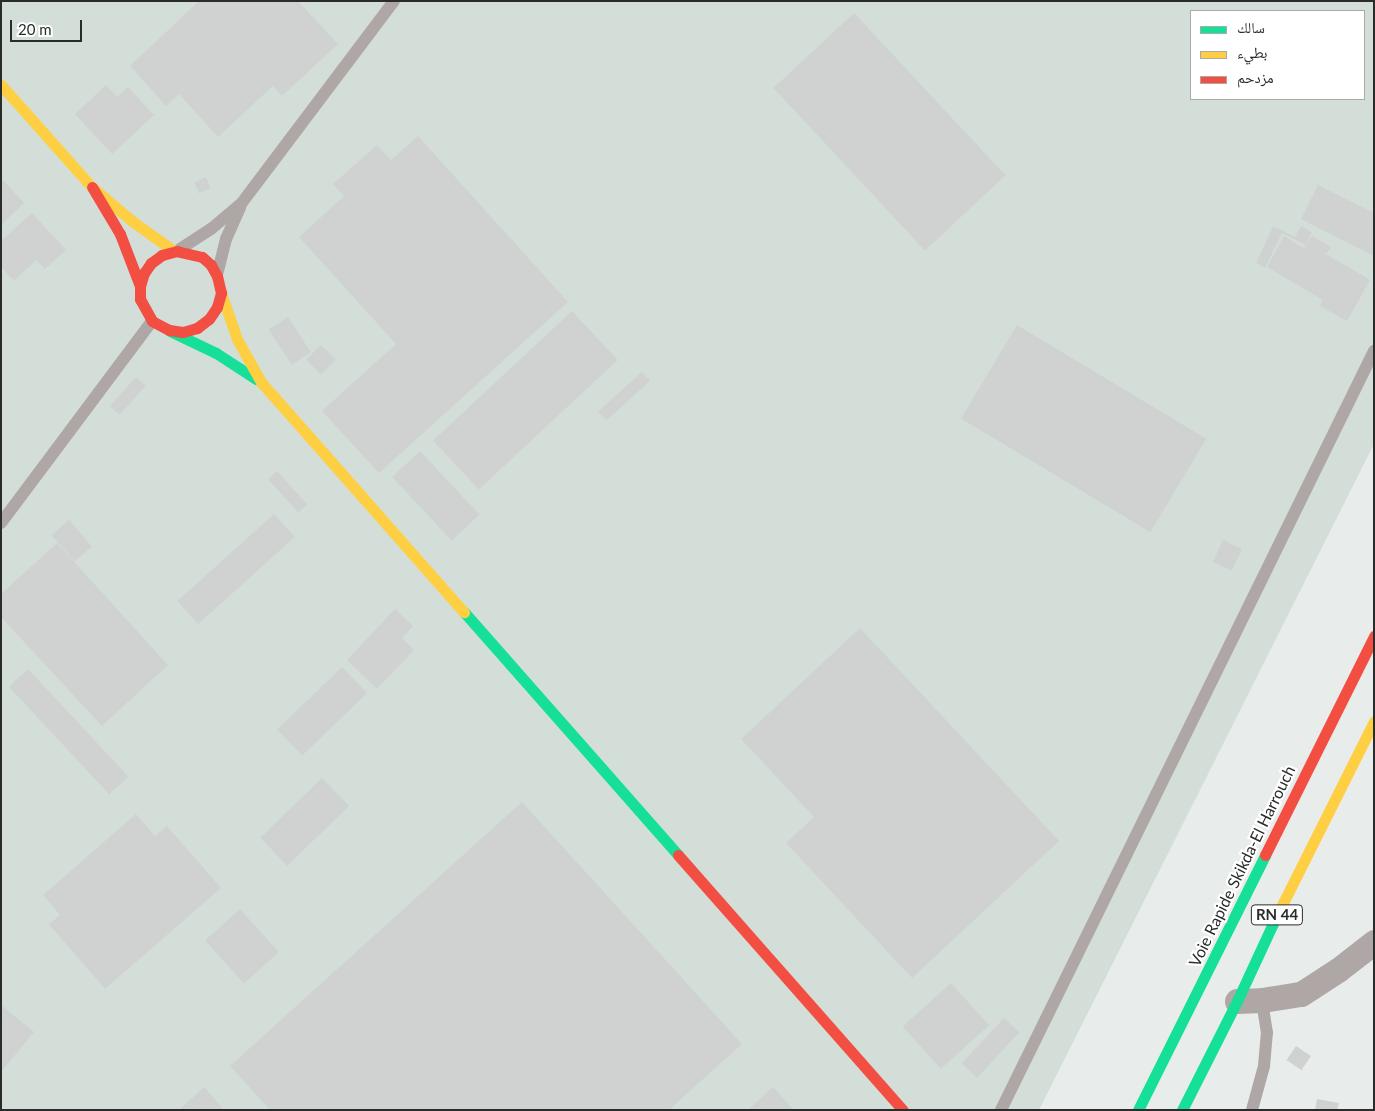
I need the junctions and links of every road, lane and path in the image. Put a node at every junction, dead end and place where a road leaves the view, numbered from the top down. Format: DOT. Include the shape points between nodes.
graph roads {
  1 [pos="394,1"];
  2 [pos="1,85"];
  3 [pos="92,187"];
  4 [pos="241,204"];
  5 [pos="176,251"];
  6 [pos="217,276"];
  7 [pos="140,286"];
  8 [pos="221,293"];
  9 [pos="152,321"];
  10 [pos="168,330"];
  11 [pos="1374,351"];
  12 [pos="260,382"];
  13 [pos="1,523"];
  14 [pos="1374,636"];
  15 [pos="1374,721"];
  16 [pos="1374,942"];
  17 [pos="1262,1000"];
  18 [pos="1237,1001"];
  19 [pos="903,1110"];
  20 [pos="1001,1110"];
  21 [pos="1138,1110"];
  22 [pos="1182,1110"];
  23 [pos="1252,1110"];
  1 -- 4 [label="lane"];
  2 -- 3 [label="main road"];
  3 -- 5 [label="main road"];
  3 -- 7 [label="main road" via="120,234"];
  4 -- 5 [label="lane" via="211,229"];
  4 -- 6 [label="lane" via="226,239"];
  5 -- 6 [label="main road" via="202,257"];
  5 -- 7 [label="main road" via="151,263"];
  6 -- 8 [label="main road"];
  7 -- 9 [label="main road" via="140,299"];
  8 -- 10 [label="main road" via="218,307 209,320 183,332"];
  8 -- 12 [label="main road" via="238,339"];
  9 -- 10 [label="main road"];
  9 -- 13 [label="lane"];
  10 -- 12 [label="main road" via="216,353"];
  11 -- 20 [label="lane"];
  12 -- 19 [label="main road"];
  14 -- 21 [label="main road, Voie Rapide Skikda-El Harrouch / RN 44"];
  15 -- 18 [label="main road, RN 44" via="1284,898"];
  16 -- 17 [label="street" via="1301,994"];
  17 -- 18 [label="street"];
  17 -- 23 [label="lane" via="1267,1033 1264,1066"];
  18 -- 22 [label="main road, RN 44"];
}
